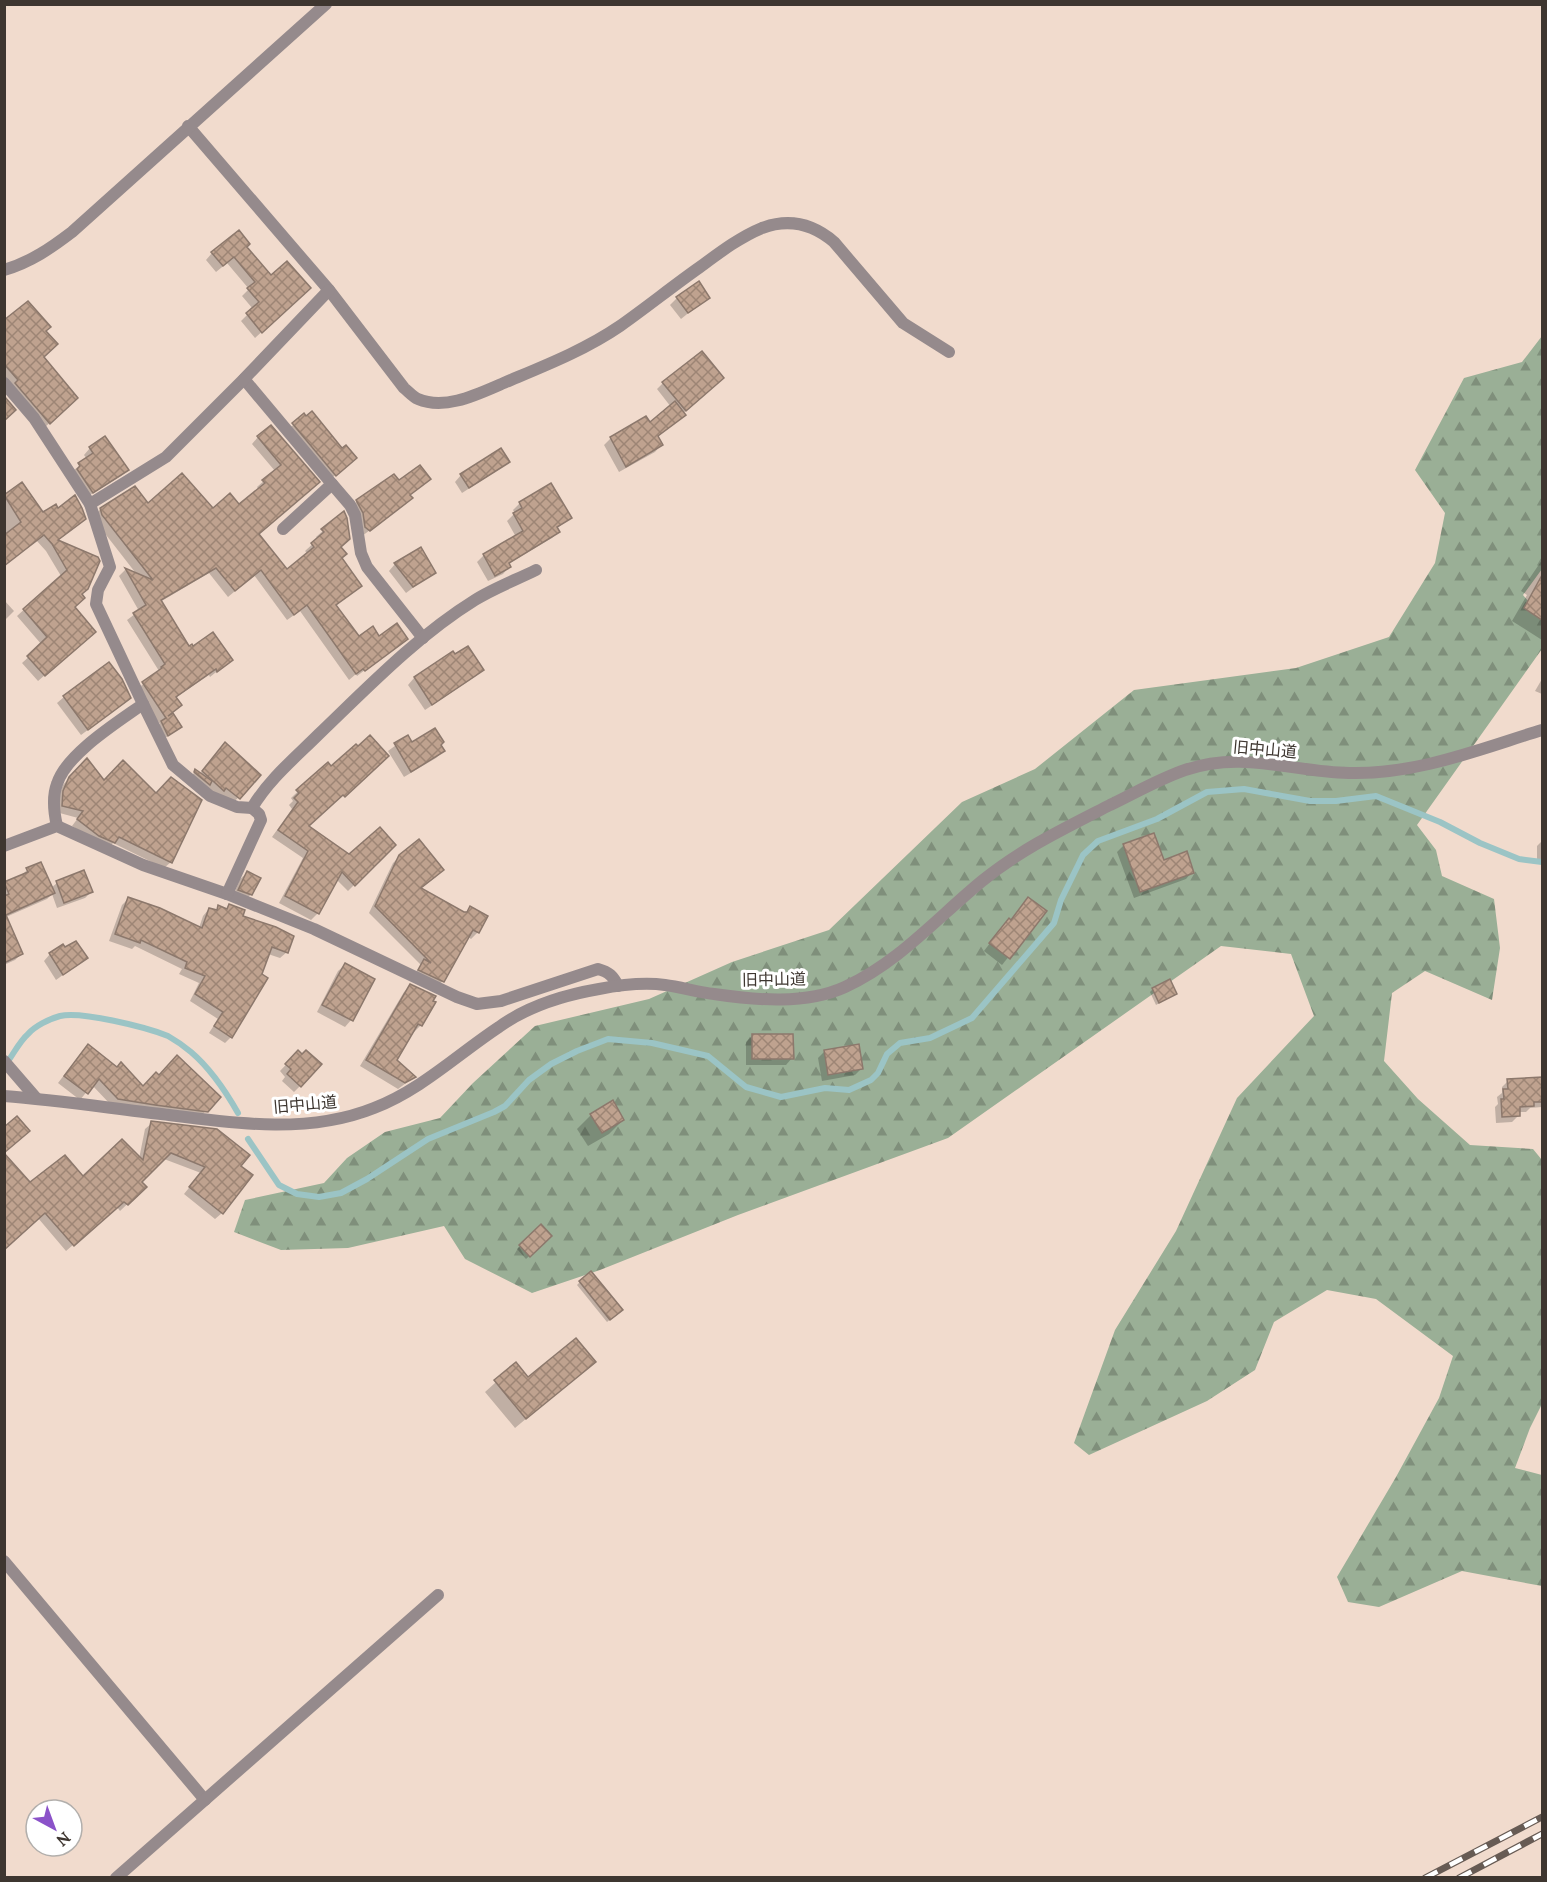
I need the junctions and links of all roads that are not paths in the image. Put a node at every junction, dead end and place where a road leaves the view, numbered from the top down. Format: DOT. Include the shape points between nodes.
graph roads {
  1 [pos="326,4"];
  2 [pos="312,9"];
  3 [pos="188,126"];
  4 [pos="4,270"];
  5 [pos="329,290"];
  6 [pos="949,352"];
  7 [pos="244,380"];
  8 [pos="4,383"];
  9 [pos="332,484"];
  10 [pos="90,504"];
  11 [pos="283,529"];
  12 [pos="536,570"];
  13 [pos="423,638"];
  14 [pos="143,704"];
  15 [pos="1542,730"];
  16 [pos="252,808"];
  17 [pos="57,826"];
  18 [pos="4,846"];
  19 [pos="227,894"];
  20 [pos="618,986"];
  21 [pos="8,1066"];
  22 [pos="4,1096"];
  23 [pos="36,1098"];
  24 [pos="4,1561"];
  25 [pos="438,1595"];
  26 [pos="205,1800"];
  27 [pos="116,1878"];
  1 -- 2 [label="street"];
  2 -- 3 [label="street"];
  3 -- 4 [label="street" via="72,232 47,251"];
  3 -- 5 [label="street"];
  5 -- 6 [label="street" via="404,388 418,399 452,402 589,345 724,249 753,233 798,224 824,233 903,323"];
  5 -- 7 [label="street"];
  7 -- 9 [label="street"];
  7 -- 10 [label="street" via="166,457"];
  8 -- 10 [label="street" via="34,418"];
  9 -- 11 [label="street"];
  9 -- 13 [label="street" via="355,515 367,567"];
  10 -- 14 [label="street" via="110,567 98,590 96,604"];
  12 -- 13 [label="street" via="475,600"];
  13 -- 16 [label="street" via="276,776"];
  14 -- 16 [label="street" via="172,765 210,796 237,807"];
  14 -- 17 [label="street" via="64,767 56,785"];
  15 -- 20 [label="street, 旧中山道" via="1453,759 1379,771 1350,773 1241,760 1190,768 1018,854 879,970 840,990 782,999 713,994 667,985"];
  16 -- 19 [label="street" via="261,820"];
  17 -- 18 [label="street"];
  17 -- 19 [label="street" via="143,865"];
  19 -- 20 [label="street" via="314,929 477,1004 501,1001 598,969 608,971"];
  20 -- 23 [label="street, 旧中山道" via="572,994 518,1015 407,1093 372,1109 320,1122 218,1122"];
  21 -- 23 [label="street"];
  22 -- 23 [label="street, 旧中山道"];
  24 -- 26 [label="street"];
  25 -- 26 [label="street"];
  26 -- 27 [label="street"];
}
